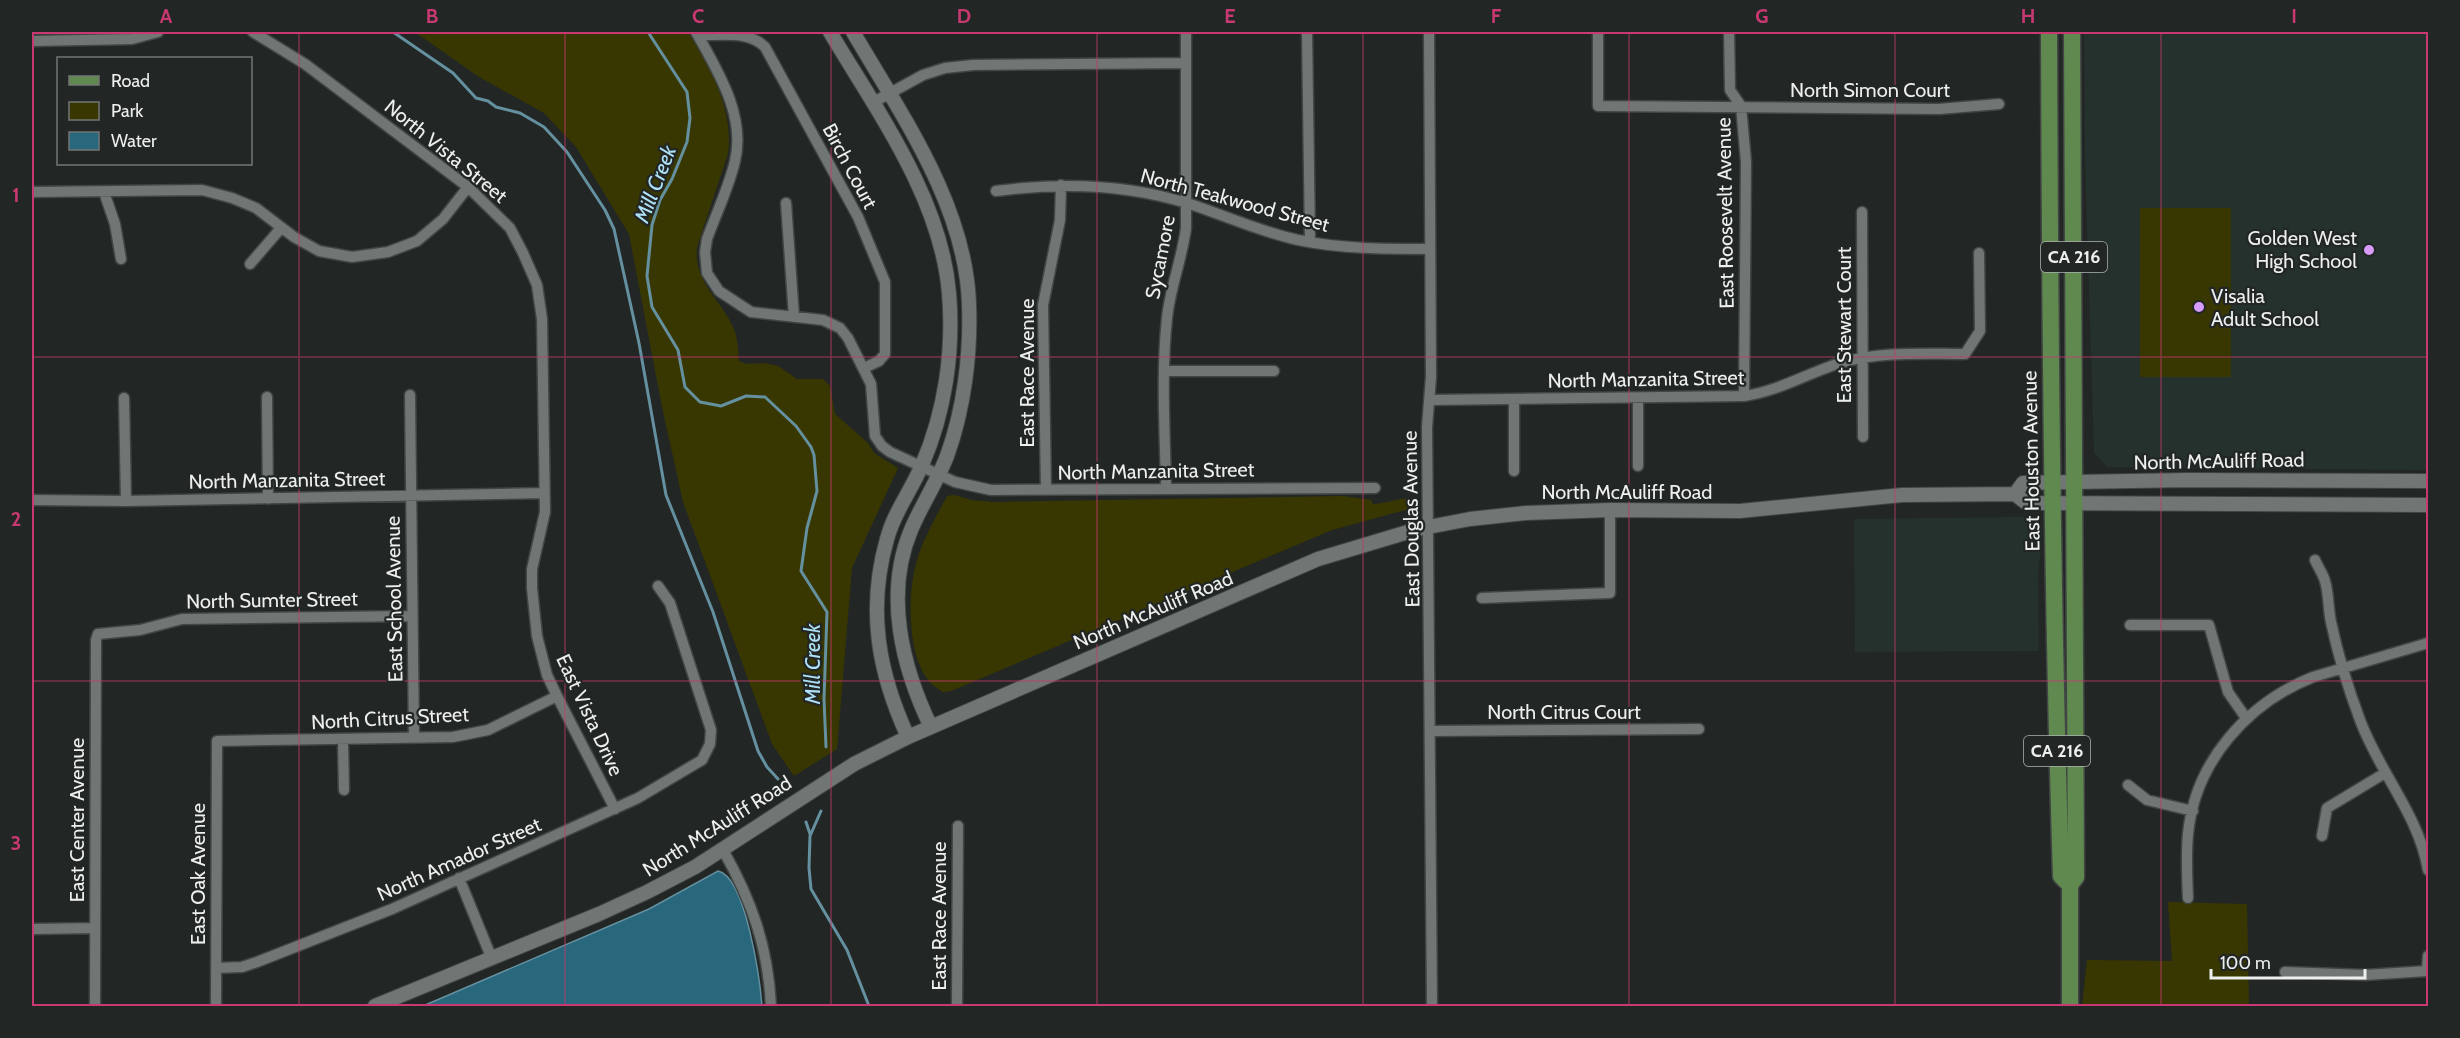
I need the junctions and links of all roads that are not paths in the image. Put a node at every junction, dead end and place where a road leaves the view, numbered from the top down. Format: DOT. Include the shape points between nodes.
graph roads {
  1 [pos="158,32"];
  2 [pos="253,32"];
  3 [pos="830,32"];
  4 [pos="853,32"];
  5 [pos="1186,32"];
  6 [pos="1307,32"];
  7 [pos="1429,32"];
  8 [pos="1598,32"];
  9 [pos="1729,32"];
  10 [pos="2049,32"];
  11 [pos="2072,32"];
  12 [pos="697,33"];
  13 [pos="32,41"];
  14 [pos="1186,63"];
  15 [pos="889,93"];
  16 [pos="872,103"];
  17 [pos="1999,104"];
  18 [pos="1741,106"];
  19 [pos="1061,185"];
  20 [pos="468,188"];
  21 [pos="996,191"];
  22 [pos="32,192"];
  23 [pos="104,192"];
  24 [pos="786,202"];
  25 [pos="1187,203"];
  26 [pos="1862,212"];
  27 [pos="281,228"];
  28 [pos="1310,242"];
  29 [pos="1429,249"];
  30 [pos="1979,254"];
  31 [pos="121,259"];
  32 [pos="250,264"];
  33 [pos="794,317"];
  34 [pos="1863,358"];
  35 [pos="864,368"];
  36 [pos="1164,371"];
  37 [pos="1274,371"];
  38 [pos="410,395"];
  39 [pos="1744,396"];
  40 [pos="267,397"];
  41 [pos="124,398"];
  42 [pos="1638,398"];
  43 [pos="1430,400"];
  44 [pos="1514,400"];
  45 [pos="1863,438"];
  46 [pos="1638,466"];
  47 [pos="921,467"];
  48 [pos="1514,471"];
  49 [pos="939,474"];
  50 [pos="2428,481"];
  51 [pos="2075,482"];
  52 [pos="2051,483"];
  53 [pos="1375,488"];
  54 [pos="1166,489"];
  55 [pos="1046,490"];
  56 [pos="544,493"];
  57 [pos="2015,494"];
  58 [pos="411,495"];
  59 [pos="268,499"];
  60 [pos="32,500"];
  61 [pos="126,501"];
  62 [pos="2052,503"];
  63 [pos="2075,503"];
  64 [pos="2428,505"];
  65 [pos="1610,510"];
  66 [pos="1429,526"];
  67 [pos="2315,560"];
  68 [pos="658,586"];
  69 [pos="1482,598"];
  70 [pos="412,616"];
  71 [pos="2130,624"];
  72 [pos="98,634"];
  73 [pos="2428,643"];
  74 [pos="2342,668"];
  75 [pos="557,696"];
  76 [pos="2246,718"];
  77 [pos="931,727"];
  78 [pos="1699,729"];
  79 [pos="1431,731"];
  80 [pos="908,737"];
  81 [pos="414,738"];
  82 [pos="217,741"];
  83 [pos="343,741"];
  84 [pos="2385,773"];
  85 [pos="2128,785"];
  86 [pos="344,790"];
  87 [pos="615,808"];
  88 [pos="2193,811"];
  89 [pos="958,826"];
  90 [pos="2322,836"];
  91 [pos="723,850"];
  92 [pos="2428,870"];
  93 [pos="459,878"];
  94 [pos="2070,885"];
  95 [pos="2188,898"];
  96 [pos="95,928"];
  97 [pos="32,929"];
  98 [pos="2428,956"];
  99 [pos="492,959"];
  100 [pos="216,968"];
  101 [pos="2427,971"];
  102 [pos="2284,972"];
  103 [pos="95,1006"];
  104 [pos="216,1006"];
  105 [pos="375,1006"];
  106 [pos="771,1006"];
  107 [pos="957,1006"];
  108 [pos="1432,1006"];
  109 [pos="2070,1006"];
  1 -- 13 [label="street" via="132,39"];
  2 -- 20 [label="street, North Vista Street" via="305,64"];
  3 -- 16 [label="street"];
  4 -- 15 [label="street"];
  5 -- 14 [label="street, Sycamore"];
  6 -- 28 [label="street"];
  7 -- 29 [label="street, East Douglas Avenue"];
  8 -- 18 [label="street, North Simon Court" via="1598,106"];
  9 -- 18 [label="street, East Roosevelt Avenue" via="1730,90"];
  10 -- 52 [label="main road, East Houston Avenue / CA 216"];
  11 -- 51 [label="main road, East Houston Avenue / CA 216"];
  12 -- 33 [label="street, North Manzanita Street" via="717,68 737,133 735,162 707,239 707,273 719,291 751,312"];
  12 -- 35 [label="street, Birch Court" via="758,40 858,217 885,282 885,354"];
  14 -- 15 [label="street" via="973,65 923,75"];
  14 -- 25 [label="street, Sycamore"];
  15 -- 16 [label="street"];
  15 -- 49 [label="street" via="948,207 967,274 966,373 948,454"];
  16 -- 47 [label="street" via="926,203 938,233 949,292 945,388"];
  17 -- 18 [label="street, North Simon Court" via="1940,109"];
  18 -- 39 [label="street, East Roosevelt Avenue" via="1746,162"];
  19 -- 21 [label="street, North Teakwood Street"];
  19 -- 25 [label="street, North Teakwood Street" via="1121,189"];
  19 -- 55 [label="street, East Race Avenue" via="1060,220 1043,304"];
  20 -- 27 [label="street" via="443,219 417,241 388,252 352,257 319,251"];
  20 -- 56 [label="street, North Vista Street" via="510,228 537,285 542,319"];
  22 -- 23 [label="street"];
  23 -- 27 [label="street" via="201,190 256,208"];
  23 -- 31 [label="street"];
  24 -- 33 [label="street"];
  25 -- 28 [label="street, North Teakwood Street" via="1262,230"];
  25 -- 36 [label="street, Sycamore" via="1182,255 1167,315"];
  26 -- 34 [label="street, East Stewart Court"];
  27 -- 32 [label="street"];
  28 -- 29 [label="street, North Teakwood Street" via="1353,249"];
  29 -- 43 [label="street, East Douglas Avenue"];
  30 -- 34 [label="street, North Manzanita Street" via="1980,331 1965,354"];
  33 -- 35 [label="street, North Manzanita Street" via="823,320 840,328"];
  34 -- 39 [label="street, North Manzanita Street" via="1780,388"];
  34 -- 45 [label="street, East Stewart Court"];
  35 -- 47 [label="street, North Manzanita Street" via="871,384 875,436 890,452"];
  36 -- 37 [label="street"];
  36 -- 54 [label="street, Sycamore"];
  38 -- 58 [label="street, East School Avenue"];
  39 -- 42 [label="street, North Manzanita Street"];
  40 -- 59 [label="street"];
  41 -- 61 [label="street"];
  42 -- 44 [label="street, North Manzanita Street"];
  42 -- 46 [label="street"];
  43 -- 44 [label="street, North Manzanita Street"];
  43 -- 66 [label="street, East Douglas Avenue"];
  44 -- 48 [label="street"];
  47 -- 49 [label="street, North Manzanita Street"];
  47 -- 80 [label="street" via="887,538 876,595 877,627 888,690"];
  49 -- 55 [label="street, North Manzanita Street" via="975,488"];
  49 -- 77 [label="street" via="910,531 899,602 903,656"];
  50 -- 51 [label="street, North McAuliff Road"];
  51 -- 52 [label="street, North McAuliff Road"];
  51 -- 63 [label="main road, East Houston Avenue / CA 216"];
  52 -- 57 [label="street, North McAuliff Road" via="2023,483"];
  52 -- 62 [label="main road, East Houston Avenue / CA 216"];
  53 -- 54 [label="street, North Manzanita Street"];
  54 -- 55 [label="street, North Manzanita Street"];
  56 -- 58 [label="street, North Manzanita Street"];
  56 -- 75 [label="street, East Vista Drive" via="543,527 532,569 533,602 542,658"];
  57 -- 62 [label="street, North McAuliff Road" via="2025,502"];
  57 -- 65 [label="street, North McAuliff Road" via="1902,495 1740,511"];
  58 -- 59 [label="street, North Manzanita Street"];
  58 -- 70 [label="street, East School Avenue"];
  59 -- 61 [label="street, North Manzanita Street"];
  60 -- 61 [label="street, North Manzanita Street"];
  62 -- 63 [label="street, North McAuliff Road"];
  62 -- 94 [label="main road, East Houston Avenue / CA 216" via="2061,876"];
  63 -- 64 [label="street, North McAuliff Road"];
  63 -- 94 [label="main road, East Houston Avenue / CA 216" via="2076,877"];
  65 -- 66 [label="street, North McAuliff Road" via="1509,514"];
  65 -- 69 [label="street" via="1610,593"];
  66 -- 77 [label="street, North McAuliff Road" via="1318,560"];
  66 -- 79 [label="street, East Douglas Avenue"];
  67 -- 74 [label="street" via="2325,582"];
  68 -- 87 [label="street, North Amador Street" via="670,603 711,730 710,744 702,760"];
  70 -- 72 [label="street, North Sumter Street" via="191,618 140,630"];
  70 -- 81 [label="street, East School Avenue"];
  71 -- 76 [label="street" via="2210,624 2228,692"];
  72 -- 96 [label="street, East Center Avenue"];
  73 -- 74 [label="street"];
  74 -- 76 [label="street" via="2295,684"];
  74 -- 84 [label="street" via="2361,723"];
  75 -- 81 [label="street, North Citrus Street" via="488,730 453,737"];
  75 -- 87 [label="street, East Vista Drive"];
  76 -- 88 [label="street" via="2212,762"];
  77 -- 80 [label="street, North McAuliff Road"];
  78 -- 79 [label="street, North Citrus Court"];
  79 -- 108 [label="street, East Douglas Avenue"];
  80 -- 91 [label="street, North McAuliff Road" via="854,764"];
  81 -- 83 [label="street, North Citrus Street"];
  82 -- 83 [label="street, North Citrus Street"];
  82 -- 100 [label="street, East Oak Avenue"];
  83 -- 86 [label="street"];
  84 -- 90 [label="street" via="2327,808"];
  84 -- 92 [label="street" via="2421,840"];
  85 -- 88 [label="street" via="2147,800"];
  87 -- 93 [label="street, North Amador Street"];
  88 -- 95 [label="street" via="2188,831"];
  89 -- 107 [label="street, East Race Avenue"];
  91 -- 99 [label="street, North McAuliff Road" via="647,892"];
  91 -- 106 [label="street" via="745,891 762,936"];
  93 -- 99 [label="street"];
  93 -- 100 [label="street, North Amador Street" via="278,954 242,967"];
  94 -- 109 [label="main road, East Houston Avenue / CA 216"];
  96 -- 97 [label="street"];
  96 -- 103 [label="street, East Center Avenue"];
  98 -- 101 [label="street"];
  99 -- 105 [label="street, North McAuliff Road"];
  100 -- 104 [label="street, East Oak Avenue"];
  101 -- 102 [label="street" via="2366,975"];
}
